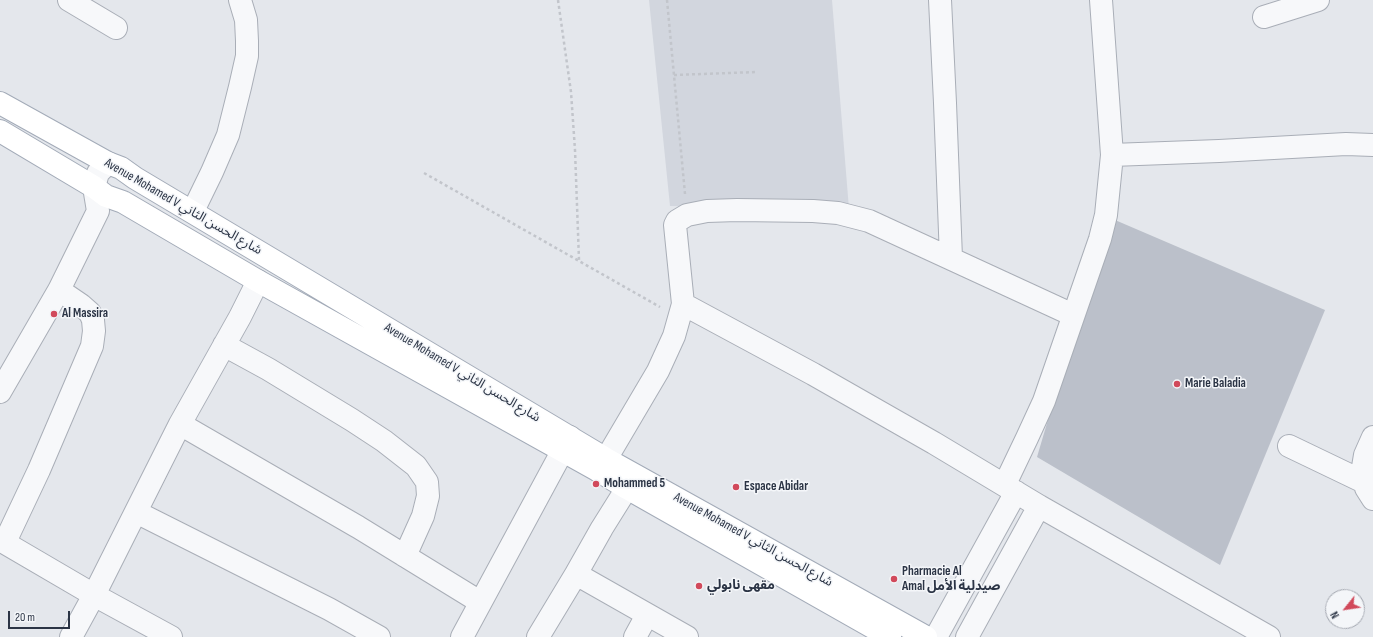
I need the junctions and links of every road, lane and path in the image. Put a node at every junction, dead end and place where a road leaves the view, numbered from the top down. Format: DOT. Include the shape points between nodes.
graph roads {
  1 [pos="69,0"];
  2 [pos="240,0"];
  3 [pos="558,0"];
  4 [pos="667,0"];
  5 [pos="940,0"];
  6 [pos="1101,0"];
  7 [pos="1318,0"];
  8 [pos="1264,17"];
  9 [pos="116,28"];
  10 [pos="757,72"];
  11 [pos="674,76"];
  12 [pos="0,103"];
  13 [pos="0,131"];
  14 [pos="1373,145"];
  15 [pos="1112,155"];
  16 [pos="108,163"];
  17 [pos="424,173"];
  18 [pos="135,178"];
  19 [pos="94,187"];
  20 [pos="122,202"];
  21 [pos="98,211"];
  22 [pos="193,212"];
  23 [pos="687,215"];
  24 [pos="951,258"];
  25 [pos="579,261"];
  26 [pos="258,281"];
  27 [pos="59,290"];
  28 [pos="681,311"];
  29 [pos="1073,315"];
  30 [pos="224,345"];
  31 [pos="0,392"];
  32 [pos="180,424"];
  33 [pos="1373,437"];
  34 [pos="567,444"];
  35 [pos="1289,446"];
  36 [pos="602,465"];
  37 [pos="627,488"];
  38 [pos="1011,488"];
  39 [pos="1368,490"];
  40 [pos="1039,506"];
  41 [pos="136,512"];
  42 [pos="2,541"];
  43 [pos="405,556"];
  44 [pos="576,574"];
  45 [pos="94,595"];
  46 [pos="480,602"];
  47 [pos="647,615"];
  48 [pos="71,637"];
  49 [pos="171,637"];
  50 [pos="379,637"];
  51 [pos="462,637"];
  52 [pos="538,637"];
  53 [pos="635,637"];
  54 [pos="687,637"];
  55 [pos="890,637"];
  56 [pos="926,637"];
  57 [pos="936,637"];
  58 [pos="967,637"];
  59 [pos="1269,637"];
  1 -- 9 [label="street"];
  2 -- 22 [label="street" via="246,20 247,41 240,87 228,135"];
  3 -- 25 [label="path" via="571,92"];
  4 -- 11 [label="path"];
  5 -- 24 [label="street"];
  6 -- 15 [label="street"];
  7 -- 8 [label="street"];
  10 -- 11 [label="path"];
  11 -- 23 [label="path"];
  12 -- 16 [label="main road, Avenue Mohamed V شارع الحسن الثاني"];
  13 -- 19 [label="main road, Avenue Mohamed V شارع الحسن الثاني"];
  14 -- 15 [label="street" via="1346,144"];
  15 -- 29 [label="street" via="1106,215"];
  16 -- 18 [label="main road, Avenue Mohamed V شارع الحسن الثاني"];
  16 -- 19 [label="street" via="98,173"];
  17 -- 25 [label="path"];
  18 -- 20 [label="street" via="131,190"];
  18 -- 22 [label="main road, Avenue Mohamed V شارع الحسن الثاني"];
  19 -- 20 [label="main road, Avenue Mohamed V شارع الحسن الثاني" via="106,196"];
  19 -- 21 [label="street"];
  20 -- 21 [label="street"];
  20 -- 26 [label="main road, Avenue Mohamed V شارع الحسن الثاني"];
  21 -- 27 [label="street"];
  22 -- 34 [label="main road, Avenue Mohamed V شارع الحسن الثاني"];
  23 -- 24 [label="street" via="737,210 838,213 869,220"];
  23 -- 28 [label="street" via="674,225"];
  24 -- 29 [label="street"];
  25 -- 28 [label="path"];
  26 -- 30 [label="street"];
  26 -- 34 [label="main road, Avenue Mohamed V شارع الحسن الثاني"];
  27 -- 31 [label="street"];
  27 -- 42 [label="street" via="90,313 94,331 92,346 45,456"];
  28 -- 36 [label="street" via="674,336 658,370"];
  28 -- 38 [label="street" via="813,374"];
  29 -- 38 [label="street"];
  30 -- 32 [label="street"];
  30 -- 43 [label="street" via="352,420 416,466 427,482 428,496 423,516"];
  32 -- 41 [label="street"];
  32 -- 43 [label="street"];
  33 -- 39 [label="street" via="1365,455 1362,473"];
  34 -- 36 [label="main road, Avenue Mohamed V شارع الحسن الثاني"];
  34 -- 46 [label="street"];
  35 -- 39 [label="street"];
  36 -- 37 [label="main road, Avenue Mohamed V شارع الحسن الثاني"];
  36 -- 56 [label="main road, Avenue Mohamed V شارع الحسن الثاني"];
  37 -- 44 [label="street"];
  37 -- 55 [label="main road, Avenue Mohamed V شارع الحسن الثاني"];
  38 -- 40 [label="street"];
  38 -- 57 [label="street"];
  40 -- 58 [label="street"];
  40 -- 59 [label="street"];
  41 -- 45 [label="street"];
  41 -- 50 [label="street" via="329,609"];
  42 -- 45 [label="street"];
  43 -- 46 [label="street"];
  44 -- 47 [label="street"];
  44 -- 52 [label="street"];
  45 -- 48 [label="street"];
  45 -- 49 [label="street"];
  46 -- 51 [label="street"];
  47 -- 53 [label="street"];
  47 -- 54 [label="street"];
}
